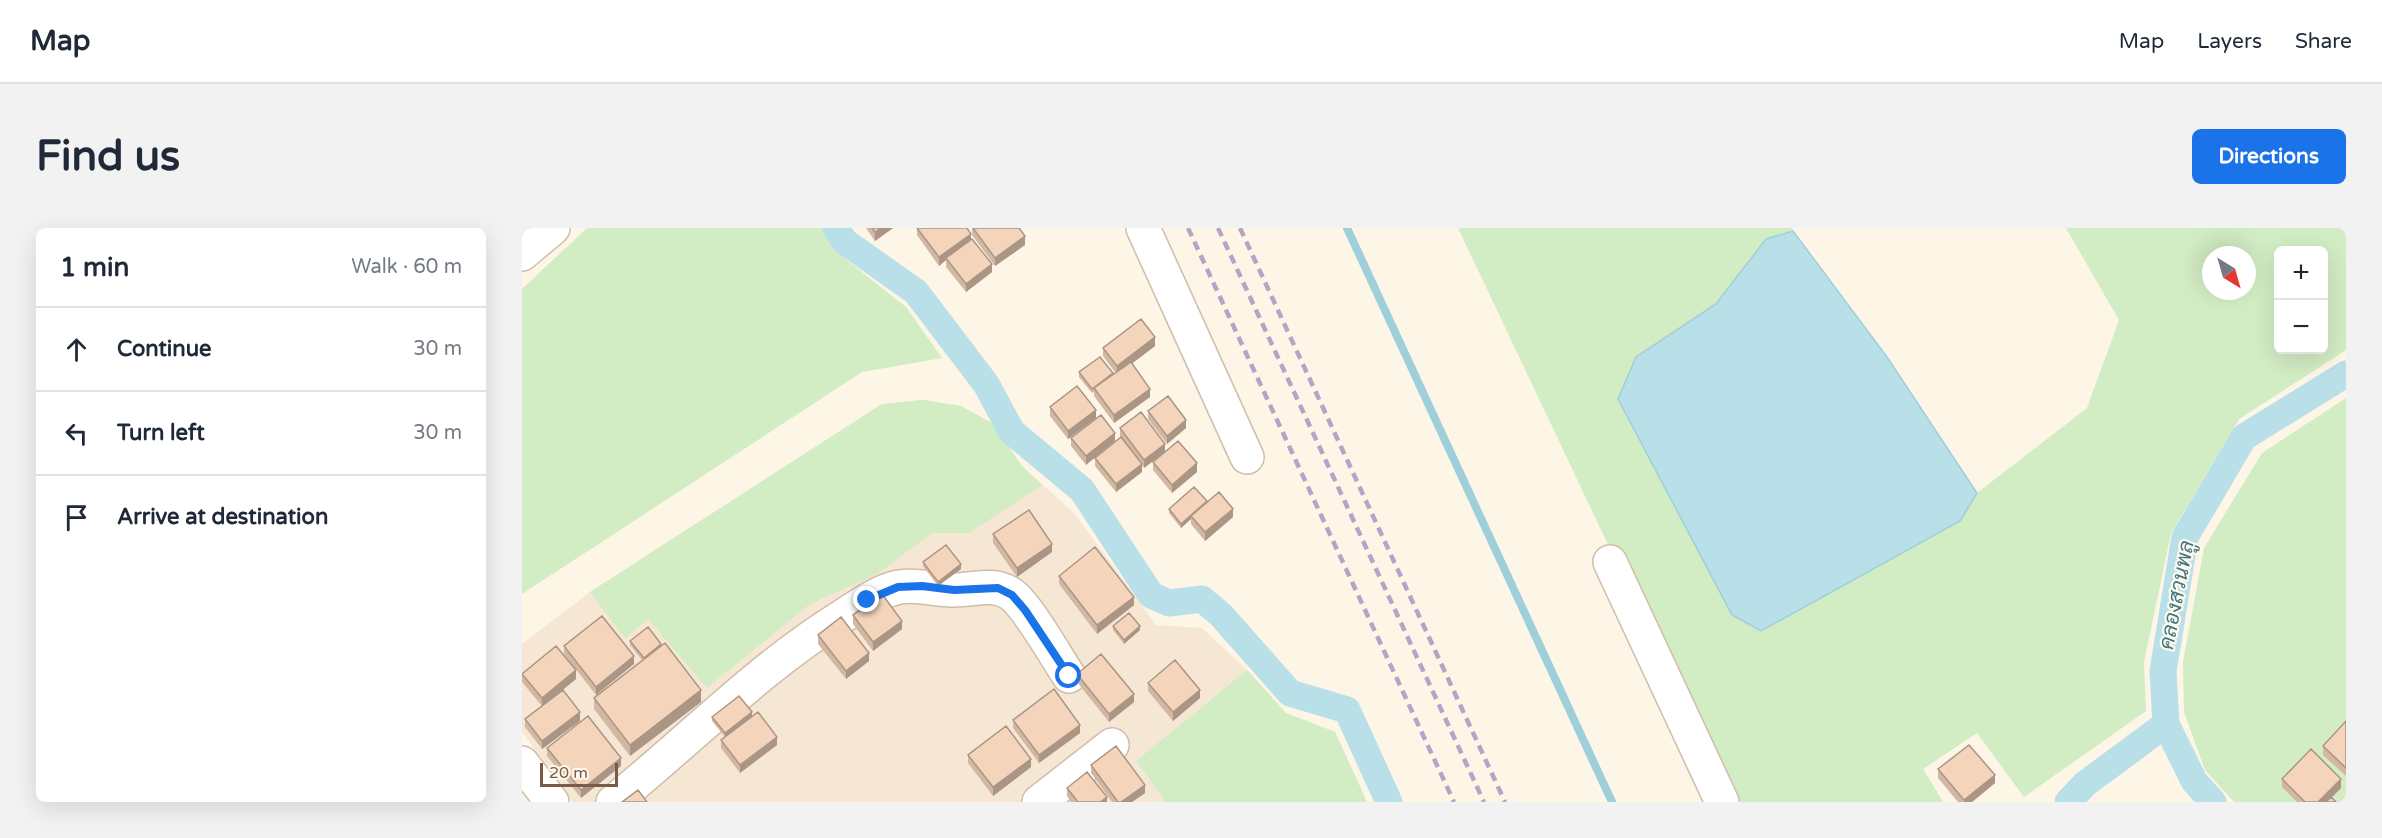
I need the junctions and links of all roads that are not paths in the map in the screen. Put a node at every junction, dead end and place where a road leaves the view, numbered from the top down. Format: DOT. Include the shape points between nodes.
graph roads {
  1 [pos="553,228"];
  2 [pos="1143,228"];
  3 [pos="522,254"];
  4 [pos="1247,457"];
  5 [pos="1610,562"];
  6 [pos="1069,676"];
  7 [pos="1112,745"];
  8 [pos="522,764"];
  9 [pos="552,802"];
  10 [pos="613,802"];
  11 [pos="1040,802"];
  12 [pos="1722,802"];
  1 -- 3 [label="street"];
  2 -- 4 [label="street"];
  5 -- 12 [label="street"];
  6 -- 10 [label="street" via="1012,595 998,588 898,587 867,600 818,631"];
  7 -- 11 [label="street"];
  8 -- 9 [label="street"];
}
